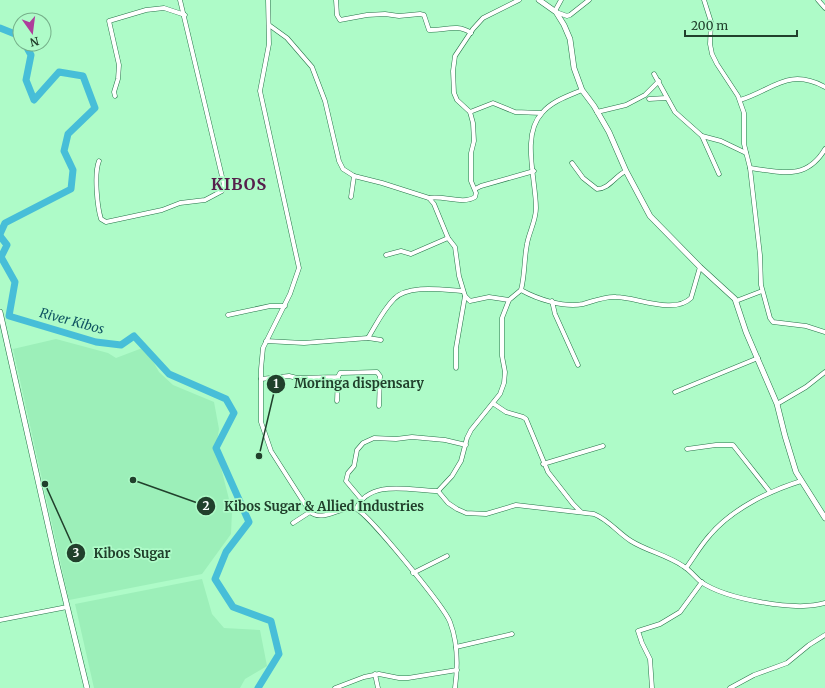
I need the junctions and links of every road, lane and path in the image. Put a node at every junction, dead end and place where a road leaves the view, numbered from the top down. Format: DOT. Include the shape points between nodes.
graph roads {
  1 [pos="180,0"];
  2 [pos="268,0"];
  3 [pos="336,0"];
  4 [pos="519,0"];
  5 [pos="539,0"];
  6 [pos="561,0"];
  7 [pos="589,0"];
  8 [pos="704,0"];
  9 [pos="818,0"];
  10 [pos="825,8"];
  11 [pos="555,12"];
  12 [pos="185,15"];
  13 [pos="269,25"];
  14 [pos="470,33"];
  15 [pos="654,74"];
  16 [pos="659,81"];
  17 [pos="825,88"];
  18 [pos="582,90"];
  19 [pos="116,96"];
  20 [pos="666,98"];
  21 [pos="649,99"];
  22 [pos="740,100"];
  23 [pos="470,112"];
  24 [pos="597,112"];
  25 [pos="541,113"];
  26 [pos="702,136"];
  27 [pos="825,149"];
  28 [pos="746,153"];
  29 [pos="99,161"];
  30 [pos="572,162"];
  31 [pos="750,168"];
  32 [pos="534,171"];
  33 [pos="626,171"];
  34 [pos="719,174"];
  35 [pos="354,176"];
  36 [pos="475,189"];
  37 [pos="351,197"];
  38 [pos="429,198"];
  39 [pos="448,238"];
  40 [pos="386,255"];
  41 [pos="700,267"];
  42 [pos="521,290"];
  43 [pos="464,291"];
  44 [pos="762,291"];
  45 [pos="465,296"];
  46 [pos="509,300"];
  47 [pos="552,301"];
  48 [pos="736,301"];
  49 [pos="285,306"];
  50 [pos="0,312"];
  51 [pos="228,315"];
  52 [pos="825,332"];
  53 [pos="368,338"];
  54 [pos="381,340"];
  55 [pos="266,342"];
  56 [pos="758,358"];
  57 [pos="578,365"];
  58 [pos="456,368"];
  59 [pos="825,372"];
  60 [pos="338,377"];
  61 [pos="261,379"];
  62 [pos="675,392"];
  63 [pos="336,402"];
  64 [pos="494,404"];
  65 [pos="777,404"];
  66 [pos="379,406"];
  67 [pos="466,445"];
  68 [pos="603,446"];
  69 [pos="687,449"];
  70 [pos="543,464"];
  71 [pos="801,480"];
  72 [pos="438,491"];
  73 [pos="770,492"];
  74 [pos="362,500"];
  75 [pos="356,509"];
  76 [pos="310,512"];
  77 [pos="581,512"];
  78 [pos="825,518"];
  79 [pos="294,523"];
  80 [pos="447,556"];
  81 [pos="686,568"];
  82 [pos="413,573"];
  83 [pos="702,582"];
  84 [pos="825,602"];
  85 [pos="67,607"];
  86 [pos="0,620"];
  87 [pos="512,634"];
  88 [pos="825,635"];
  89 [pos="456,647"];
  90 [pos="457,670"];
  91 [pos="375,674"];
  92 [pos="87,688"];
  93 [pos="335,688"];
  94 [pos="378,688"];
  95 [pos="455,688"];
  96 [pos="652,688"];
  97 [pos="730,688"];
  1 -- 12 [label="street"];
  2 -- 13 [label="street"];
  3 -- 14 [label="street" via="340,20 359,15 420,14 424,16 429,30 452,27 464,28"];
  4 -- 14 [label="street" via="483,18"];
  5 -- 11 [label="street"];
  6 -- 11 [label="street"];
  7 -- 11 [label="street" via="568,16"];
  8 -- 22 [label="street" via="711,22 712,54"];
  9 -- 10 [label="street"];
  11 -- 18 [label="street" via="570,39 574,68"];
  12 -- 19 [label="street" via="164,8 146,10 109,21 119,65 114,92"];
  12 -- 29 [label="street" via="224,185 222,191 205,200 106,222 100,217 96,174"];
  13 -- 35 [label="street" via="287,38 312,67 325,100 341,166"];
  13 -- 49 [label="street" via="268,51 260,92 299,268"];
  14 -- 23 [label="street" via="455,56 453,81 456,98"];
  15 -- 16 [label="street"];
  16 -- 20 [label="street" via="665,90"];
  16 -- 24 [label="street" via="645,95 626,105"];
  17 -- 22 [label="street" via="813,82 789,79"];
  18 -- 24 [label="street"];
  18 -- 25 [label="street" via="560,100"];
  20 -- 21 [label="street"];
  20 -- 26 [label="street" via="675,112"];
  22 -- 28 [label="street"];
  23 -- 25 [label="street" via="493,102 515,112"];
  23 -- 36 [label="street" via="474,141 471,153 471,182"];
  24 -- 33 [label="street" via="618,150"];
  25 -- 32 [label="street" via="535,123 530,144"];
  26 -- 28 [label="street" via="721,141"];
  26 -- 34 [label="street"];
  27 -- 31 [label="street" via="812,166 797,172"];
  28 -- 31 [label="street"];
  30 -- 33 [label="street" via="584,178 597,189 608,186 614,178"];
  31 -- 44 [label="street"];
  32 -- 36 [label="street"];
  32 -- 42 [label="street" via="535,214 527,244"];
  33 -- 41 [label="street" via="656,224"];
  35 -- 37 [label="street"];
  35 -- 38 [label="street"];
  36 -- 38 [label="street" via="476,193 472,198"];
  38 -- 39 [label="street" via="438,212"];
  39 -- 40 [label="street" via="411,254 401,252"];
  39 -- 43 [label="street" via="455,247"];
  41 -- 47 [label="street" via="693,294 684,302 658,304 616,297 576,305"];
  41 -- 48 [label="street"];
  42 -- 46 [label="street"];
  42 -- 47 [label="street"];
  43 -- 45 [label="street"];
  43 -- 53 [label="street" via="405,292 394,299"];
  44 -- 48 [label="street"];
  44 -- 52 [label="street" via="771,320"];
  45 -- 46 [label="street" via="470,301 489,297"];
  45 -- 58 [label="street" via="456,348"];
  46 -- 64 [label="street" via="501,323 504,383"];
  47 -- 57 [label="street" via="555,314"];
  48 -- 56 [label="street"];
  49 -- 51 [label="street" via="270,306"];
  49 -- 55 [label="street"];
  50 -- 85 [label="street"];
  53 -- 54 [label="street"];
  53 -- 55 [label="street" via="304,343"];
  55 -- 61 [label="street" via="262,354"];
  56 -- 62 [label="street"];
  56 -- 65 [label="street"];
  59 -- 65 [label="street"];
  60 -- 61 [label="street" via="290,376"];
  60 -- 63 [label="street"];
  60 -- 66 [label="street" via="340,373 379,373"];
  61 -- 76 [label="street" via="261,422 266,441"];
  64 -- 67 [label="street" via="471,430"];
  64 -- 70 [label="street" via="506,412 526,419"];
  65 -- 71 [label="street" via="791,457"];
  67 -- 72 [label="street" via="456,471"];
  67 -- 74 [label="street" via="408,436 368,440 357,450 354,466 346,481"];
  68 -- 70 [label="street"];
  69 -- 73 [label="street" via="733,445"];
  70 -- 77 [label="street"];
  71 -- 73 [label="street"];
  71 -- 78 [label="street"];
  72 -- 74 [label="street" via="384,489 369,494"];
  72 -- 77 [label="street" via="448,503 472,514 486,514 516,505"];
  73 -- 81 [label="street" via="726,519 710,535"];
  74 -- 75 [label="street"];
  75 -- 76 [label="street" via="321,516"];
  75 -- 82 [label="street" via="389,540"];
  76 -- 79 [label="street"];
  77 -- 81 [label="street" via="601,517 631,541"];
  80 -- 82 [label="street"];
  81 -- 83 [label="street"];
  82 -- 89 [label="street" via="446,613"];
  83 -- 84 [label="street" via="726,592 775,604 806,606"];
  83 -- 96 [label="street" via="680,612 660,624 638,631 650,659"];
  85 -- 86 [label="street"];
  85 -- 92 [label="street"];
  87 -- 89 [label="street"];
  88 -- 97 [label="street" via="787,663 754,675"];
  89 -- 90 [label="street"];
  90 -- 91 [label="street" via="408,678"];
  90 -- 95 [label="street"];
  91 -- 93 [label="street"];
  91 -- 94 [label="street"];
}
